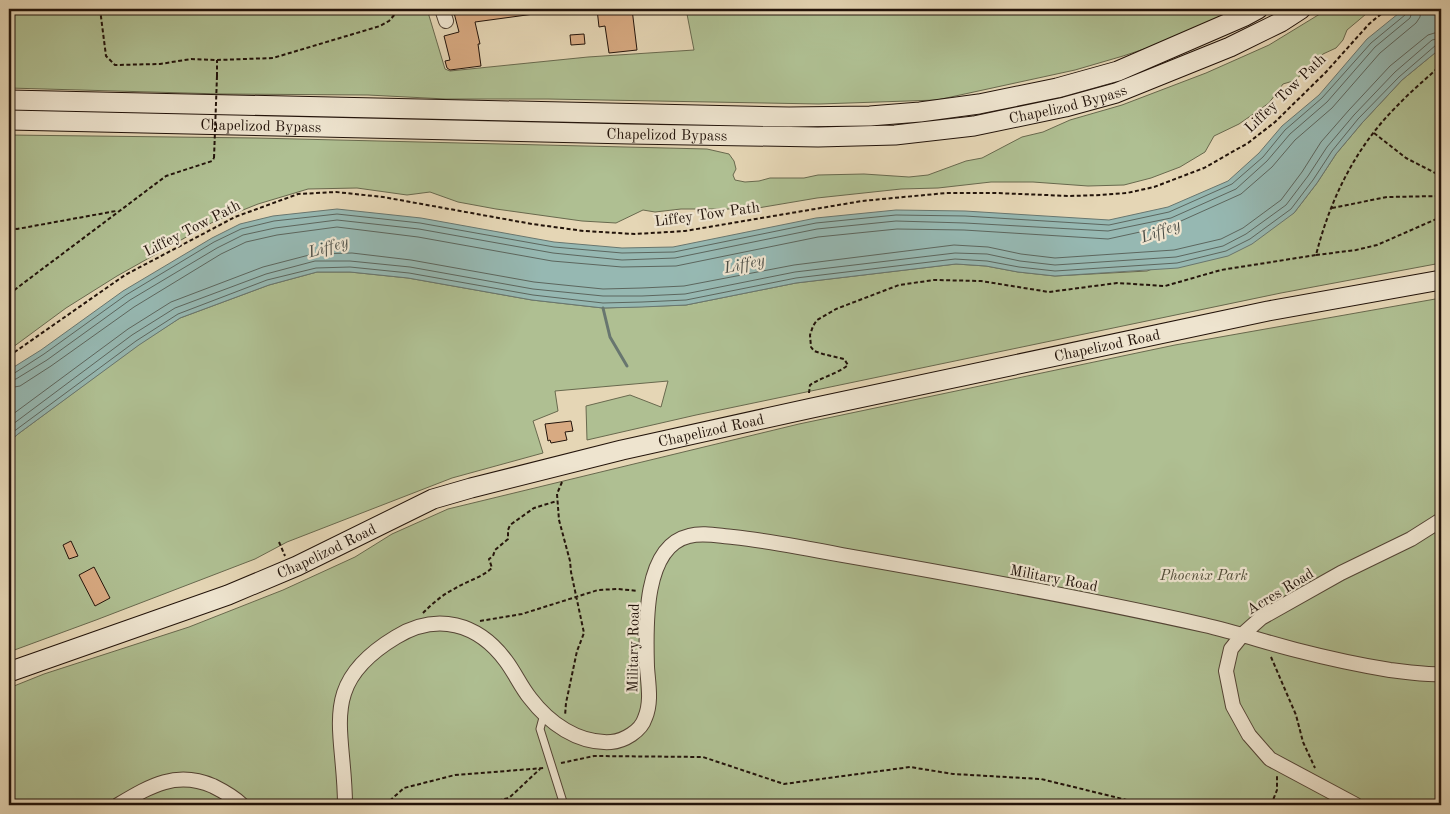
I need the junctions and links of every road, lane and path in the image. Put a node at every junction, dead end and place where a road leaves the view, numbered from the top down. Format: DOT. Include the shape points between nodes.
graph roads {
  1 [pos="100,9"];
  2 [pos="396,9"];
  3 [pos="1258,9"];
  4 [pos="1301,9"];
  5 [pos="1388,9"];
  6 [pos="217,60"];
  7 [pos="1441,65"];
  8 [pos="9,100"];
  9 [pos="9,120"];
  10 [pos="1373,133"];
  11 [pos="1441,176"];
  12 [pos="1441,196"];
  13 [pos="1331,208"];
  14 [pos="118,211"];
  15 [pos="1441,217"];
  16 [pos="9,228"];
  17 [pos="1316,255"];
  18 [pos="1441,280"];
  19 [pos="9,294"];
  20 [pos="9,356"];
  21 [pos="812,408"];
  22 [pos="562,480"];
  23 [pos="557,501"];
  24 [pos="1441,520"];
  25 [pos="279,542"];
  26 [pos="286,558"];
  27 [pos="650,592"];
  28 [pos="577,596"];
  29 [pos="423,612"];
  30 [pos="463,628"];
  31 [pos="1243,634"];
  32 [pos="1258,638"];
  33 [pos="9,672"];
  34 [pos="1441,674"];
  35 [pos="544,714"];
  36 [pos="562,727"];
  37 [pos="1278,763"];
  38 [pos="551,765"];
  39 [pos="541,768"];
  40 [pos="1316,770"];
  41 [pos="118,805"];
  42 [pos="242,805"];
  43 [pos="345,805"];
  44 [pos="385,805"];
  45 [pos="479,805"];
  46 [pos="564,805"];
  47 [pos="1196,805"];
  48 [pos="1271,805"];
  49 [pos="1356,805"];
  1 -- 6 [label="path" via="106,56 115,65"];
  2 -- 6 [label="path" via="396,13 380,26 273,58"];
  3 -- 8 [label="main road, Chapelizod Bypass" via="1118,72 978,104 870,116 789,117"];
  4 -- 9 [label="main road, Chapelizod Bypass" via="1230,47 1116,93 1064,108 974,126 895,135 640,134"];
  5 -- 20 [label="path, Liffey Tow Path" via="1369,24 1275,122 1248,143 1204,168 1154,187 1127,193 1070,196 946,193 862,201 685,231 635,234 532,224 383,197 336,192 298,194 235,217 126,275"];
  6 -- 14 [label="path, bridge" via="212,162 166,176"];
  7 -- 10 [label="path"];
  10 -- 11 [label="path" via="1406,158"];
  10 -- 13 [label="path" via="1341,182"];
  12 -- 13 [label="path" via="1387,197"];
  13 -- 17 [label="path"];
  14 -- 16 [label="path"];
  14 -- 19 [label="path"];
  15 -- 17 [label="path" via="1377,245"];
  17 -- 21 [label="path" via="1221,270 1165,286 1117,283 1048,292 981,281 934,280 899,285 836,309 817,320 810,335 811,347 814,351 844,359 848,365 810,385"];
  18 -- 21 [label="main road, Chapelizod Road" via="1268,311"];
  21 -- 33 [label="main road, Chapelizod Road" via="534,471 433,499 296,566 228,595"];
  22 -- 23 [label="path" via="556,494"];
  23 -- 28 [label="path"];
  23 -- 29 [label="path" via="534,508 510,525 508,539 489,559 492,568 458,586"];
  24 -- 31 [label="street, Acres Road" via="1261,618"];
  25 -- 26 [label="path"];
  27 -- 28 [label="path" via="607,589"];
  27 -- 31 [label="street, Military Road" via="656,568 675,542 689,536 719,536 994,582"];
  27 -- 36 [label="street, Military Road" via="647,627 649,701 645,721 627,738 613,742 591,741"];
  28 -- 30 [label="path"];
  28 -- 36 [label="path" via="584,633 577,651"];
  30 -- 35 [label="street, Military Road" via="486,641 504,659"];
  30 -- 43 [label="street, Military Road" via="442,623 423,625 404,633 365,660 350,679 342,698 339,720"];
  31 -- 32 [label="street, Military Road"];
  31 -- 37 [label="street, Acres Road" via="1231,649 1226,671 1233,706 1249,736 1270,759"];
  32 -- 34 [label="street, Military Road" via="1370,666 1426,675"];
  32 -- 40 [label="path" via="1270,654"];
  35 -- 36 [label="street, Military Road"];
  35 -- 38 [label="lane" via="540,729"];
  37 -- 48 [label="path" via="1277,790"];
  37 -- 49 [label="street, Acres Road"];
  38 -- 39 [label="path"];
  38 -- 46 [label="lane"];
  38 -- 47 [label="path" via="594,756 703,757 784,784 910,766 953,774 1041,779 1131,802"];
  39 -- 44 [label="path" via="455,775 404,788"];
  39 -- 45 [label="path" via="509,798"];
  41 -- 42 [label="street" via="144,789 185,778 220,789"];
}
